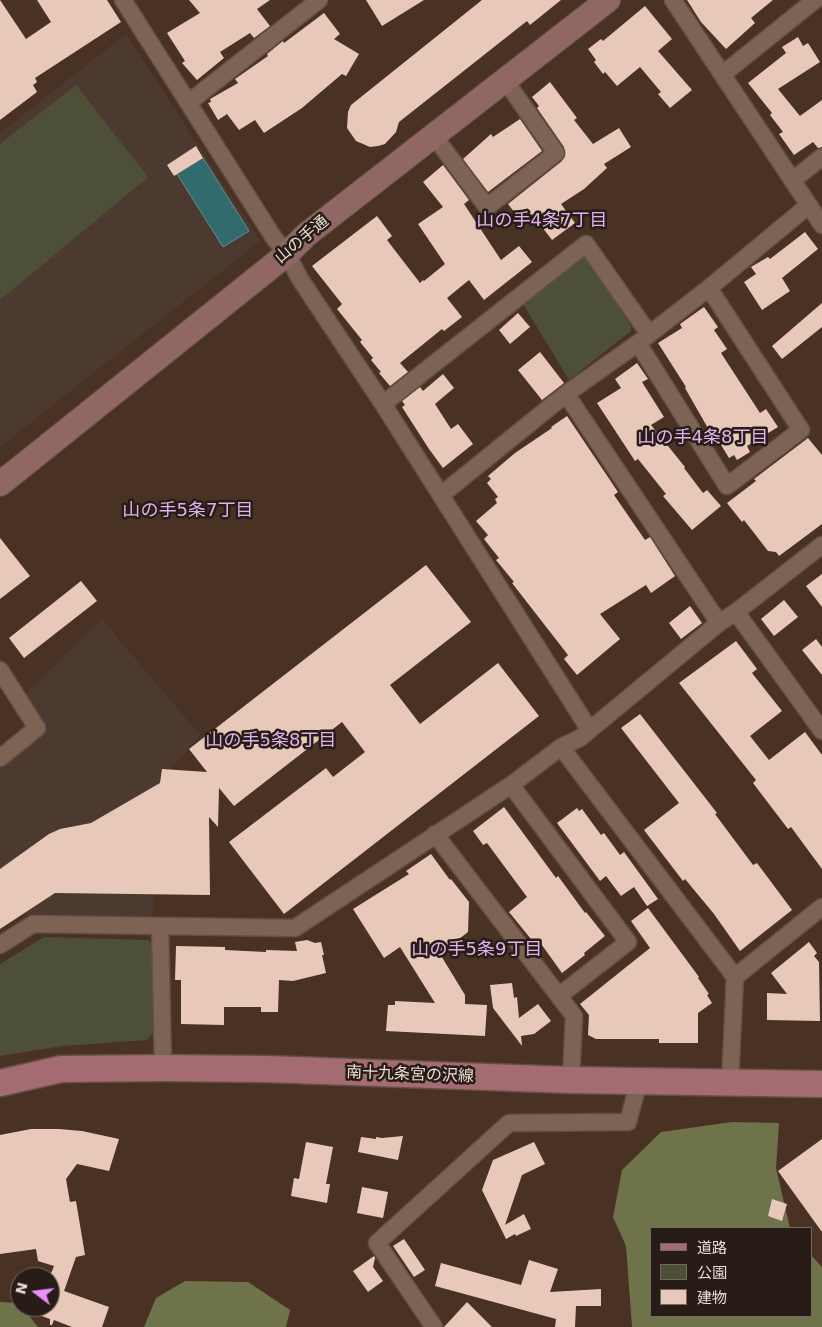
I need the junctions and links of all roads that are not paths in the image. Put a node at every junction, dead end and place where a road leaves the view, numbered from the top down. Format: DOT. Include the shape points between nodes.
graph roads {
  1 [pos="123,0"];
  2 [pos="320,0"];
  3 [pos="608,0"];
  4 [pos="673,0"];
  5 [pos="815,0"];
  6 [pos="723,74"];
  7 [pos="505,80"];
  8 [pos="188,103"];
  9 [pos="434,136"];
  10 [pos="822,157"];
  11 [pos="793,180"];
  12 [pos="809,205"];
  13 [pos="822,225"];
  14 [pos="287,254"];
  15 [pos="709,288"];
  16 [pos="644,339"];
  17 [pos="566,394"];
  18 [pos="383,404"];
  19 [pos="0,484"];
  20 [pos="441,495"];
  21 [pos="822,545"];
  22 [pos="736,612"];
  23 [pos="719,623"];
  24 [pos="0,670"];
  25 [pos="820,723"];
  26 [pos="589,729"];
  27 [pos="561,747"];
  28 [pos="0,758"];
  29 [pos="511,785"];
  30 [pos="436,834"];
  31 [pos="822,907"];
  32 [pos="160,926"];
  33 [pos="0,945"];
  34 [pos="735,977"];
  35 [pos="559,996"];
  36 [pos="163,1068"];
  37 [pos="571,1080"];
  38 [pos="639,1081"];
  39 [pos="730,1082"];
  40 [pos="0,1083"];
  41 [pos="822,1084"];
  42 [pos="434,1327"];
  1 -- 8 [label="street"];
  2 -- 8 [label="street"];
  3 -- 7 [label="main road, 山の手通"];
  4 -- 6 [label="street"];
  5 -- 6 [label="street"];
  6 -- 11 [label="street"];
  7 -- 9 [label="main road, 山の手通"];
  7 -- 9 [label="street" via="556,153 486,207"];
  8 -- 14 [label="street"];
  9 -- 14 [label="main road, 山の手通" via="306,235"];
  10 -- 11 [label="street"];
  11 -- 12 [label="street"];
  12 -- 13 [label="street"];
  12 -- 15 [label="street"];
  14 -- 18 [label="street" via="300,279"];
  14 -- 19 [label="main road, 山の手通"];
  15 -- 16 [label="street"];
  15 -- 16 [label="street" via="801,430 727,486"];
  16 -- 17 [label="street"];
  16 -- 18 [label="street" via="586,244"];
  17 -- 20 [label="street"];
  17 -- 23 [label="street"];
  18 -- 20 [label="street"];
  20 -- 26 [label="street"];
  21 -- 22 [label="street"];
  22 -- 23 [label="street"];
  22 -- 25 [label="street"];
  23 -- 26 [label="street"];
  24 -- 28 [label="street" via="37,728"];
  26 -- 27 [label="street" via="580,738"];
  27 -- 29 [label="street"];
  27 -- 34 [label="street"];
  29 -- 30 [label="street"];
  29 -- 35 [label="street" via="628,942"];
  30 -- 32 [label="street" via="295,928"];
  30 -- 35 [label="street"];
  31 -- 34 [label="street"];
  32 -- 33 [label="street" via="33,924"];
  32 -- 36 [label="street"];
  34 -- 39 [label="street"];
  35 -- 37 [label="street" via="574,1016"];
  36 -- 37 [label="main road, 南十九条宮の沢線"];
  36 -- 40 [label="main road, 南十九条宮の沢線" via="61,1069"];
  37 -- 38 [label="main road, 南十九条宮の沢線"];
  38 -- 39 [label="main road, 南十九条宮の沢線"];
  38 -- 42 [label="street" via="628,1122 509,1124 377,1243"];
  39 -- 41 [label="main road, 南十九条宮の沢線"];
}
